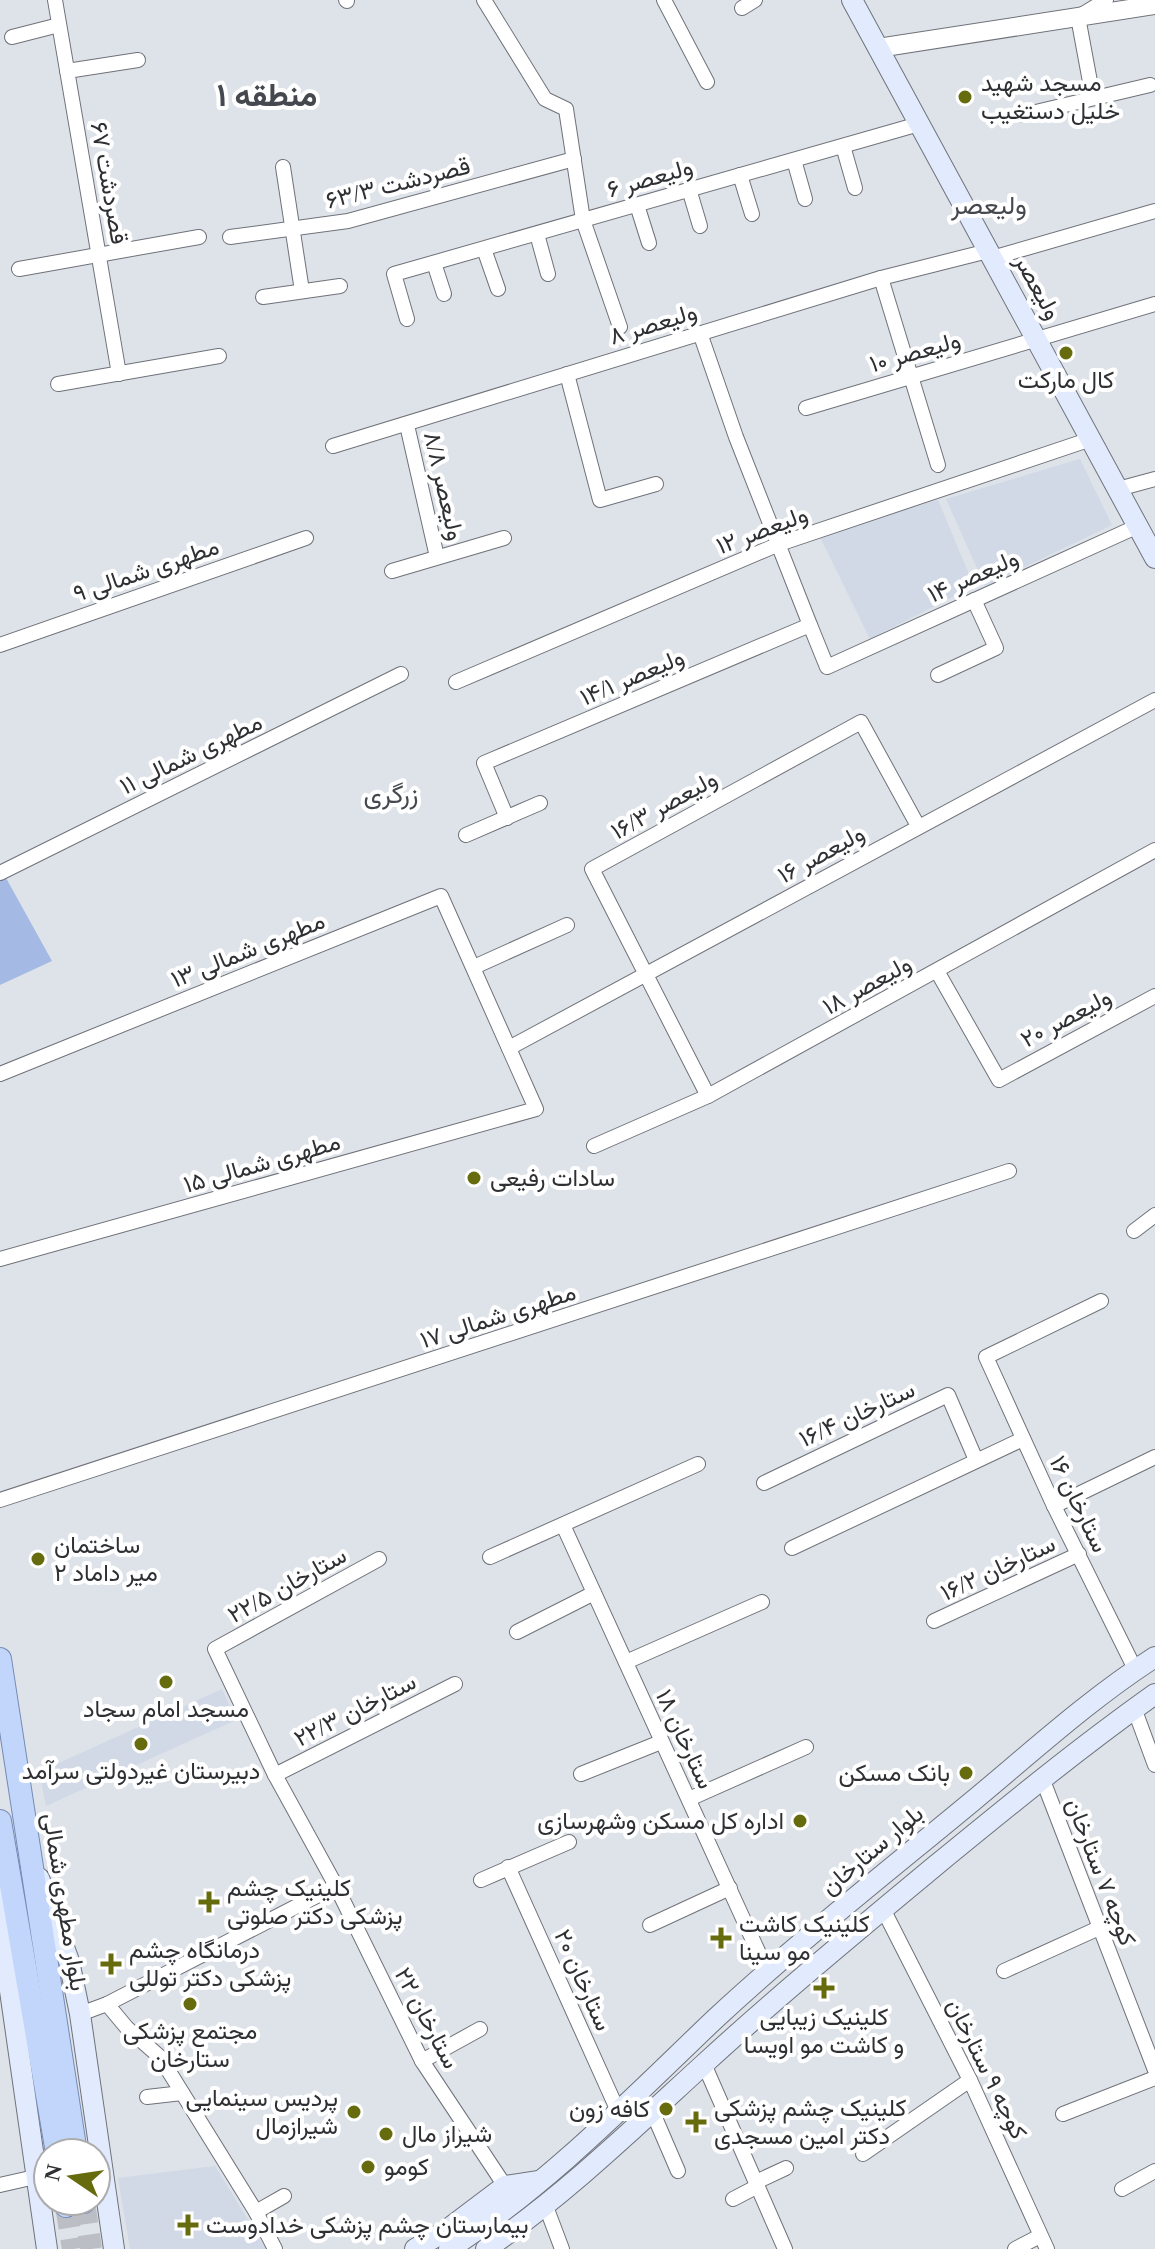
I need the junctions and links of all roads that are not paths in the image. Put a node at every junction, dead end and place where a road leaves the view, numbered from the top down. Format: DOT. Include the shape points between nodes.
graph roads {
  1 [pos="55,0"];
  2 [pos="484,0"];
  3 [pos="664,0"];
  4 [pos="755,0"];
  5 [pos="852,0"];
  6 [pos="1106,0"];
  7 [pos="1155,5"];
  8 [pos="742,8"];
  9 [pos="1078,17"];
  10 [pos="59,25"];
  11 [pos="12,37"];
  12 [pos="878,48"];
  13 [pos="138,60"];
  14 [pos="67,71"];
  15 [pos="707,82"];
  16 [pos="1150,85"];
  17 [pos="1093,98"];
  18 [pos="1023,115"];
  19 [pos="919,124"];
  20 [pos="843,146"];
  21 [pos="574,159"];
  22 [pos="794,160"];
  23 [pos="283,167"];
  24 [pos="740,175"];
  25 [pos="855,188"];
  26 [pos="689,189"];
  27 [pos="805,199"];
  28 [pos="637,205"];
  29 [pos="1155,211"];
  30 [pos="752,214"];
  31 [pos="583,220"];
  32 [pos="700,226"];
  33 [pos="292,229"];
  34 [pos="537,234"];
  35 [pos="199,237"];
  36 [pos="230,237"];
  37 [pos="649,243"];
  38 [pos="484,249"];
  39 [pos="990,254"];
  40 [pos="99,255"];
  41 [pos="434,263"];
  42 [pos="19,269"];
  43 [pos="548,274"];
  44 [pos="881,278"];
  45 [pos="340,286"];
  46 [pos="498,289"];
  47 [pos="302,291"];
  48 [pos="444,294"];
  49 [pos="263,297"];
  50 [pos="1155,304"];
  51 [pos="407,319"];
  52 [pos="620,327"];
  53 [pos="700,333"];
  54 [pos="1037,340"];
  55 [pos="219,356"];
  56 [pos="119,374"];
  57 [pos="567,374"];
  58 [pos="912,375"];
  59 [pos="58,384"];
  60 [pos="806,408"];
  61 [pos="407,425"];
  62 [pos="1091,439"];
  63 [pos="333,446"];
  64 [pos="938,465"];
  65 [pos="1155,479"];
  66 [pos="656,484"];
  67 [pos="1118,489"];
  68 [pos="1138,526"];
  69 [pos="306,538"];
  70 [pos="504,538"];
  71 [pos="779,544"];
  72 [pos="437,557"];
  73 [pos="1155,558"];
  74 [pos="392,571"];
  75 [pos="974,600"];
  76 [pos="810,625"];
  77 [pos="1,640"];
  78 [pos="401,674"];
  79 [pos="938,675"];
  80 [pos="456,682"];
  81 [pos="1155,700"];
  82 [pos="540,803"];
  83 [pos="507,818"];
  84 [pos="918,826"];
  85 [pos="466,835"];
  86 [pos="1155,850"];
  87 [pos="0,873"];
  88 [pos="567,925"];
  89 [pos="474,967"];
  90 [pos="937,971"];
  91 [pos="647,975"];
  92 [pos="1155,996"];
  93 [pos="509,1048"];
  94 [pos="0,1074"];
  95 [pos="708,1096"];
  96 [pos="594,1146"];
  97 [pos="1009,1171"];
  98 [pos="1155,1215"];
  99 [pos="1134,1231"];
  100 [pos="0,1259"];
  101 [pos="1101,1301"];
  102 [pos="1023,1439"];
  103 [pos="1155,1457"];
  104 [pos="976,1460"];
  105 [pos="698,1464"];
  106 [pos="764,1483"];
  107 [pos="0,1500"];
  108 [pos="1054,1506"];
  109 [pos="563,1525"];
  110 [pos="792,1548"];
  111 [pos="1079,1554"];
  112 [pos="490,1557"];
  113 [pos="379,1559"];
  114 [pos="594,1593"];
  115 [pos="762,1602"];
  116 [pos="934,1621"];
  117 [pos="517,1632"];
  118 [pos="215,1649"];
  119 [pos="1155,1657"];
  120 [pos="0,1659"];
  121 [pos="626,1662"];
  122 [pos="1135,1669"];
  123 [pos="455,1684"];
  124 [pos="1155,1694"];
  125 [pos="1134,1708"];
  126 [pos="661,1742"];
  127 [pos="806,1747"];
  128 [pos="1155,1765"];
  129 [pos="581,1774"];
  130 [pos="275,1775"];
  131 [pos="1042,1778"];
  132 [pos="689,1799"];
  133 [pos="0,1821"];
  134 [pos="569,1842"];
  135 [pos="33,1861"];
  136 [pos="8,1865"];
  137 [pos="508,1867"];
  138 [pos="481,1880"];
  139 [pos="336,1886"];
  140 [pos="730,1888"];
  141 [pos="883,1909"];
  142 [pos="650,1925"];
  143 [pos="1099,1928"];
  144 [pos="767,1971"];
  145 [pos="1004,1971"];
  146 [pos="107,2004"];
  147 [pos="80,2014"];
  148 [pos="480,2029"];
  149 [pos="422,2061"];
  150 [pos="704,2064"];
  151 [pos="1155,2070"];
  152 [pos="1155,2078"];
  153 [pos="970,2080"];
  154 [pos="182,2093"];
  155 [pos="147,2097"];
  156 [pos="618,2111"];
  157 [pos="653,2113"];
  158 [pos="1063,2114"];
  159 [pos="54,2137"];
  160 [pos="74,2137"];
  161 [pos="863,2154"];
  162 [pos="32,2155"];
  163 [pos="786,2168"];
  164 [pos="678,2171"];
  165 [pos="1155,2171"];
  166 [pos="32,2178"];
  167 [pos="539,2181"];
  168 [pos="757,2184"];
  169 [pos="0,2185"];
  170 [pos="505,2186"];
  171 [pos="1122,2189"];
  172 [pos="284,2196"];
  173 [pos="733,2199"];
  174 [pos="545,2204"];
  175 [pos="256,2212"];
  176 [pos="42,2217"];
  177 [pos="1043,2243"];
  178 [pos="47,2249"];
  179 [pos="114,2249"];
  180 [pos="275,2249"];
  181 [pos="415,2249"];
  182 [pos="449,2249"];
  183 [pos="486,2249"];
  184 [pos="562,2249"];
  185 [pos="785,2249"];
  186 [pos="1015,2249"];
  1 -- 10 [label="street, ۶۷ قصردشت"];
  2 -- 21 [label="street" via="545,99 566,109"];
  3 -- 15 [label="street"];
  4 -- 8 [label="street"];
  5 -- 12 [label="main road, ولیعصر"];
  6 -- 9 [label="street"];
  7 -- 9 [label="street"];
  9 -- 12 [label="street"];
  9 -- 17 [label="street"];
  10 -- 11 [label="street"];
  10 -- 14 [label="street, ۶۷ قصردشت"];
  12 -- 19 [label="main road, ولیعصر"];
  13 -- 14 [label="street"];
  14 -- 40 [label="street, ۶۷ قصردشت"];
  16 -- 17 [label="street"];
  17 -- 18 [label="street"];
  19 -- 20 [label="street, ۶ ولیعصر"];
  19 -- 39 [label="main road, ولیعصر"];
  20 -- 22 [label="street, ۶ ولیعصر"];
  20 -- 25 [label="street"];
  21 -- 31 [label="street"];
  21 -- 33 [label="street, ۶۳/۳ قصردشت" via="348,221"];
  22 -- 24 [label="street, ۶ ولیعصر"];
  22 -- 27 [label="street"];
  23 -- 33 [label="street"];
  24 -- 26 [label="street, ۶ ولیعصر"];
  24 -- 30 [label="street"];
  26 -- 28 [label="street, ۶ ولیعصر"];
  26 -- 32 [label="street"];
  28 -- 31 [label="street, ۶ ولیعصر"];
  28 -- 37 [label="street"];
  29 -- 39 [label="street, ۸ ولیعصر"];
  31 -- 34 [label="street, ۶ ولیعصر"];
  31 -- 52 [label="street"];
  33 -- 36 [label="street, ۶۳/۳ قصردشت"];
  33 -- 47 [label="street"];
  34 -- 38 [label="street, ۶ ولیعصر"];
  34 -- 43 [label="street"];
  35 -- 40 [label="street"];
  38 -- 41 [label="street, ۶ ولیعصر"];
  38 -- 46 [label="street"];
  39 -- 44 [label="street, ۸ ولیعصر"];
  39 -- 54 [label="main road, ولیعصر"];
  40 -- 42 [label="street"];
  40 -- 56 [label="street, ۶۷ قصردشت"];
  41 -- 48 [label="street"];
  41 -- 51 [label="street, ۶ ولیعصر" via="394,274"];
  44 -- 53 [label="street, ۸ ولیعصر"];
  44 -- 58 [label="street"];
  45 -- 47 [label="street"];
  47 -- 49 [label="street"];
  50 -- 54 [label="street, ۱۰ ولیعصر"];
  53 -- 57 [label="street, ۸ ولیعصر"];
  53 -- 71 [label="street"];
  54 -- 58 [label="street, ۱۰ ولیعصر"];
  54 -- 62 [label="main road, ولیعصر"];
  55 -- 56 [label="street"];
  56 -- 59 [label="street"];
  57 -- 61 [label="street, ۸ ولیعصر"];
  57 -- 66 [label="street" via="600,500"];
  58 -- 60 [label="street, ۱۰ ولیعصر"];
  58 -- 64 [label="street"];
  61 -- 63 [label="street, ۸ ولیعصر"];
  61 -- 72 [label="street, ۸/۸ ولیعصر"];
  62 -- 67 [label="main road, ولیعصر"];
  62 -- 71 [label="street, ۱۲ ولیعصر"];
  65 -- 67 [label="street"];
  67 -- 68 [label="main road, ولیعصر"];
  68 -- 73 [label="main road, ولیعصر"];
  68 -- 75 [label="street, ۱۴ ولیعصر"];
  69 -- 77 [label="street, ۹ مطهری شمالی"];
  70 -- 72 [label="street"];
  71 -- 76 [label="street"];
  71 -- 80 [label="street, ۱۲ ولیعصر"];
  72 -- 74 [label="street"];
  75 -- 76 [label="street, ۱۴ ولیعصر" via="827,667"];
  75 -- 79 [label="street" via="996,648"];
  76 -- 83 [label="street, ۱۴/۱ ولیعصر" via="484,763"];
  78 -- 87 [label="street, ۱۱ مطهری شمالی"];
  81 -- 84 [label="street, ۱۶ ولیعصر"];
  82 -- 83 [label="street"];
  83 -- 85 [label="street"];
  84 -- 91 [label="street, ۱۶ ولیعصر"];
  84 -- 91 [label="street, ۱۶/۳ ولیعصر" via="861,722 592,869"];
  86 -- 90 [label="street, ۱۸ ولیعصر"];
  88 -- 89 [label="street"];
  89 -- 93 [label="street"];
  89 -- 94 [label="street, ۱۳ مطهری شمالی" via="441,896"];
  90 -- 92 [label="street, ۲۰ ولیعصر" via="999,1080"];
  90 -- 95 [label="street, ۱۸ ولیعصر"];
  91 -- 93 [label="street, ۱۶ ولیعصر"];
  91 -- 95 [label="street"];
  93 -- 100 [label="street, ۱۵ مطهری شمالی" via="536,1109"];
  95 -- 96 [label="street, ۱۸ ولیعصر"];
  97 -- 107 [label="street, ۱۷ مطهری شمالی"];
  98 -- 99 [label="street"];
  101 -- 102 [label="street, ۱۶ ستارخان" via="986,1357"];
  102 -- 104 [label="street"];
  102 -- 108 [label="street, ۱۶ ستارخان"];
  103 -- 108 [label="street"];
  104 -- 106 [label="street, ۱۶/۴ ستارخان" via="948,1395"];
  104 -- 110 [label="street"];
  105 -- 109 [label="street"];
  108 -- 111 [label="street, ۱۶ ستارخان"];
  109 -- 112 [label="street"];
  109 -- 114 [label="street, ۱۸ ستارخان"];
  111 -- 116 [label="street, ۱۶/۲ ستارخان"];
  111 -- 122 [label="street, ۱۶ ستارخان"];
  113 -- 118 [label="street, ۲۲/۵ ستارخان"];
  114 -- 117 [label="street"];
  114 -- 121 [label="street, ۱۸ ستارخان"];
  115 -- 121 [label="street"];
  118 -- 130 [label="street, ۲۲ ستارخان"];
  119 -- 122 [label="main road, بلوار ستارخان"];
  120 -- 135 [label="main road, بلوار مطهرى شمالى"];
  121 -- 126 [label="street, ۱۸ ستارخان"];
  122 -- 144 [label="main road, بلوار ستارخان"];
  123 -- 130 [label="street, ۲۲/۳ ستارخان"];
  124 -- 125 [label="main road"];
  125 -- 128 [label="street"];
  125 -- 131 [label="main road"];
  126 -- 129 [label="street"];
  126 -- 132 [label="street, ۱۸ ستارخان"];
  127 -- 132 [label="street"];
  130 -- 139 [label="street, ۲۲ ستارخان"];
  131 -- 141 [label="main road"];
  131 -- 143 [label="street, کوچه ۷ ستارخان"];
  132 -- 140 [label="street, ۱۸ ستارخان"];
  133 -- 136 [label="main road, بلوار مطهرى شمالى"];
  134 -- 137 [label="street"];
  135 -- 147 [label="main road" via="69,1961"];
  135 -- 160 [label="main road, بلوار مطهرى شمالى"];
  136 -- 159 [label="main road, بلوار مطهرى شمالى"];
  136 -- 162 [label="main road" via="3,1942"];
  137 -- 138 [label="street"];
  137 -- 156 [label="street, ۲۰ ستارخان"];
  139 -- 146 [label="street"];
  139 -- 149 [label="street, ۲۲ ستارخان"];
  140 -- 142 [label="street"];
  140 -- 144 [label="street, ۱۸ ستارخان"];
  141 -- 150 [label="main road"];
  141 -- 153 [label="street, کوچه ۹ ستارخان"];
  143 -- 145 [label="street"];
  143 -- 151 [label="street, کوچه ۷ ستارخان"];
  144 -- 156 [label="main road, بلوار ستارخان"];
  146 -- 147 [label="street"];
  146 -- 154 [label="street" via="160,2057"];
  147 -- 179 [label="main road"];
  148 -- 149 [label="street"];
  149 -- 170 [label="street, ۲۲ ستارخان"];
  150 -- 157 [label="main road"];
  150 -- 168 [label="street"];
  152 -- 158 [label="street"];
  153 -- 161 [label="street"];
  153 -- 177 [label="street, کوچه ۹ ستارخان"];
  154 -- 155 [label="street"];
  154 -- 175 [label="street"];
  156 -- 167 [label="main road, بلوار ستارخان"];
  157 -- 164 [label="street"];
  157 -- 174 [label="main road"];
  163 -- 168 [label="street"];
  165 -- 171 [label="street"];
  166 -- 169 [label="street"];
  167 -- 170 [label="main road"];
  167 -- 182 [label="main road, بلوار ستارخان"];
  168 -- 173 [label="street"];
  168 -- 185 [label="street"];
  170 -- 181 [label="main road"];
  172 -- 175 [label="street"];
  174 -- 183 [label="main road"];
  174 -- 184 [label="street"];
  175 -- 180 [label="street"];
  176 -- 178 [label="main road"];
  177 -- 186 [label="street"];
}
